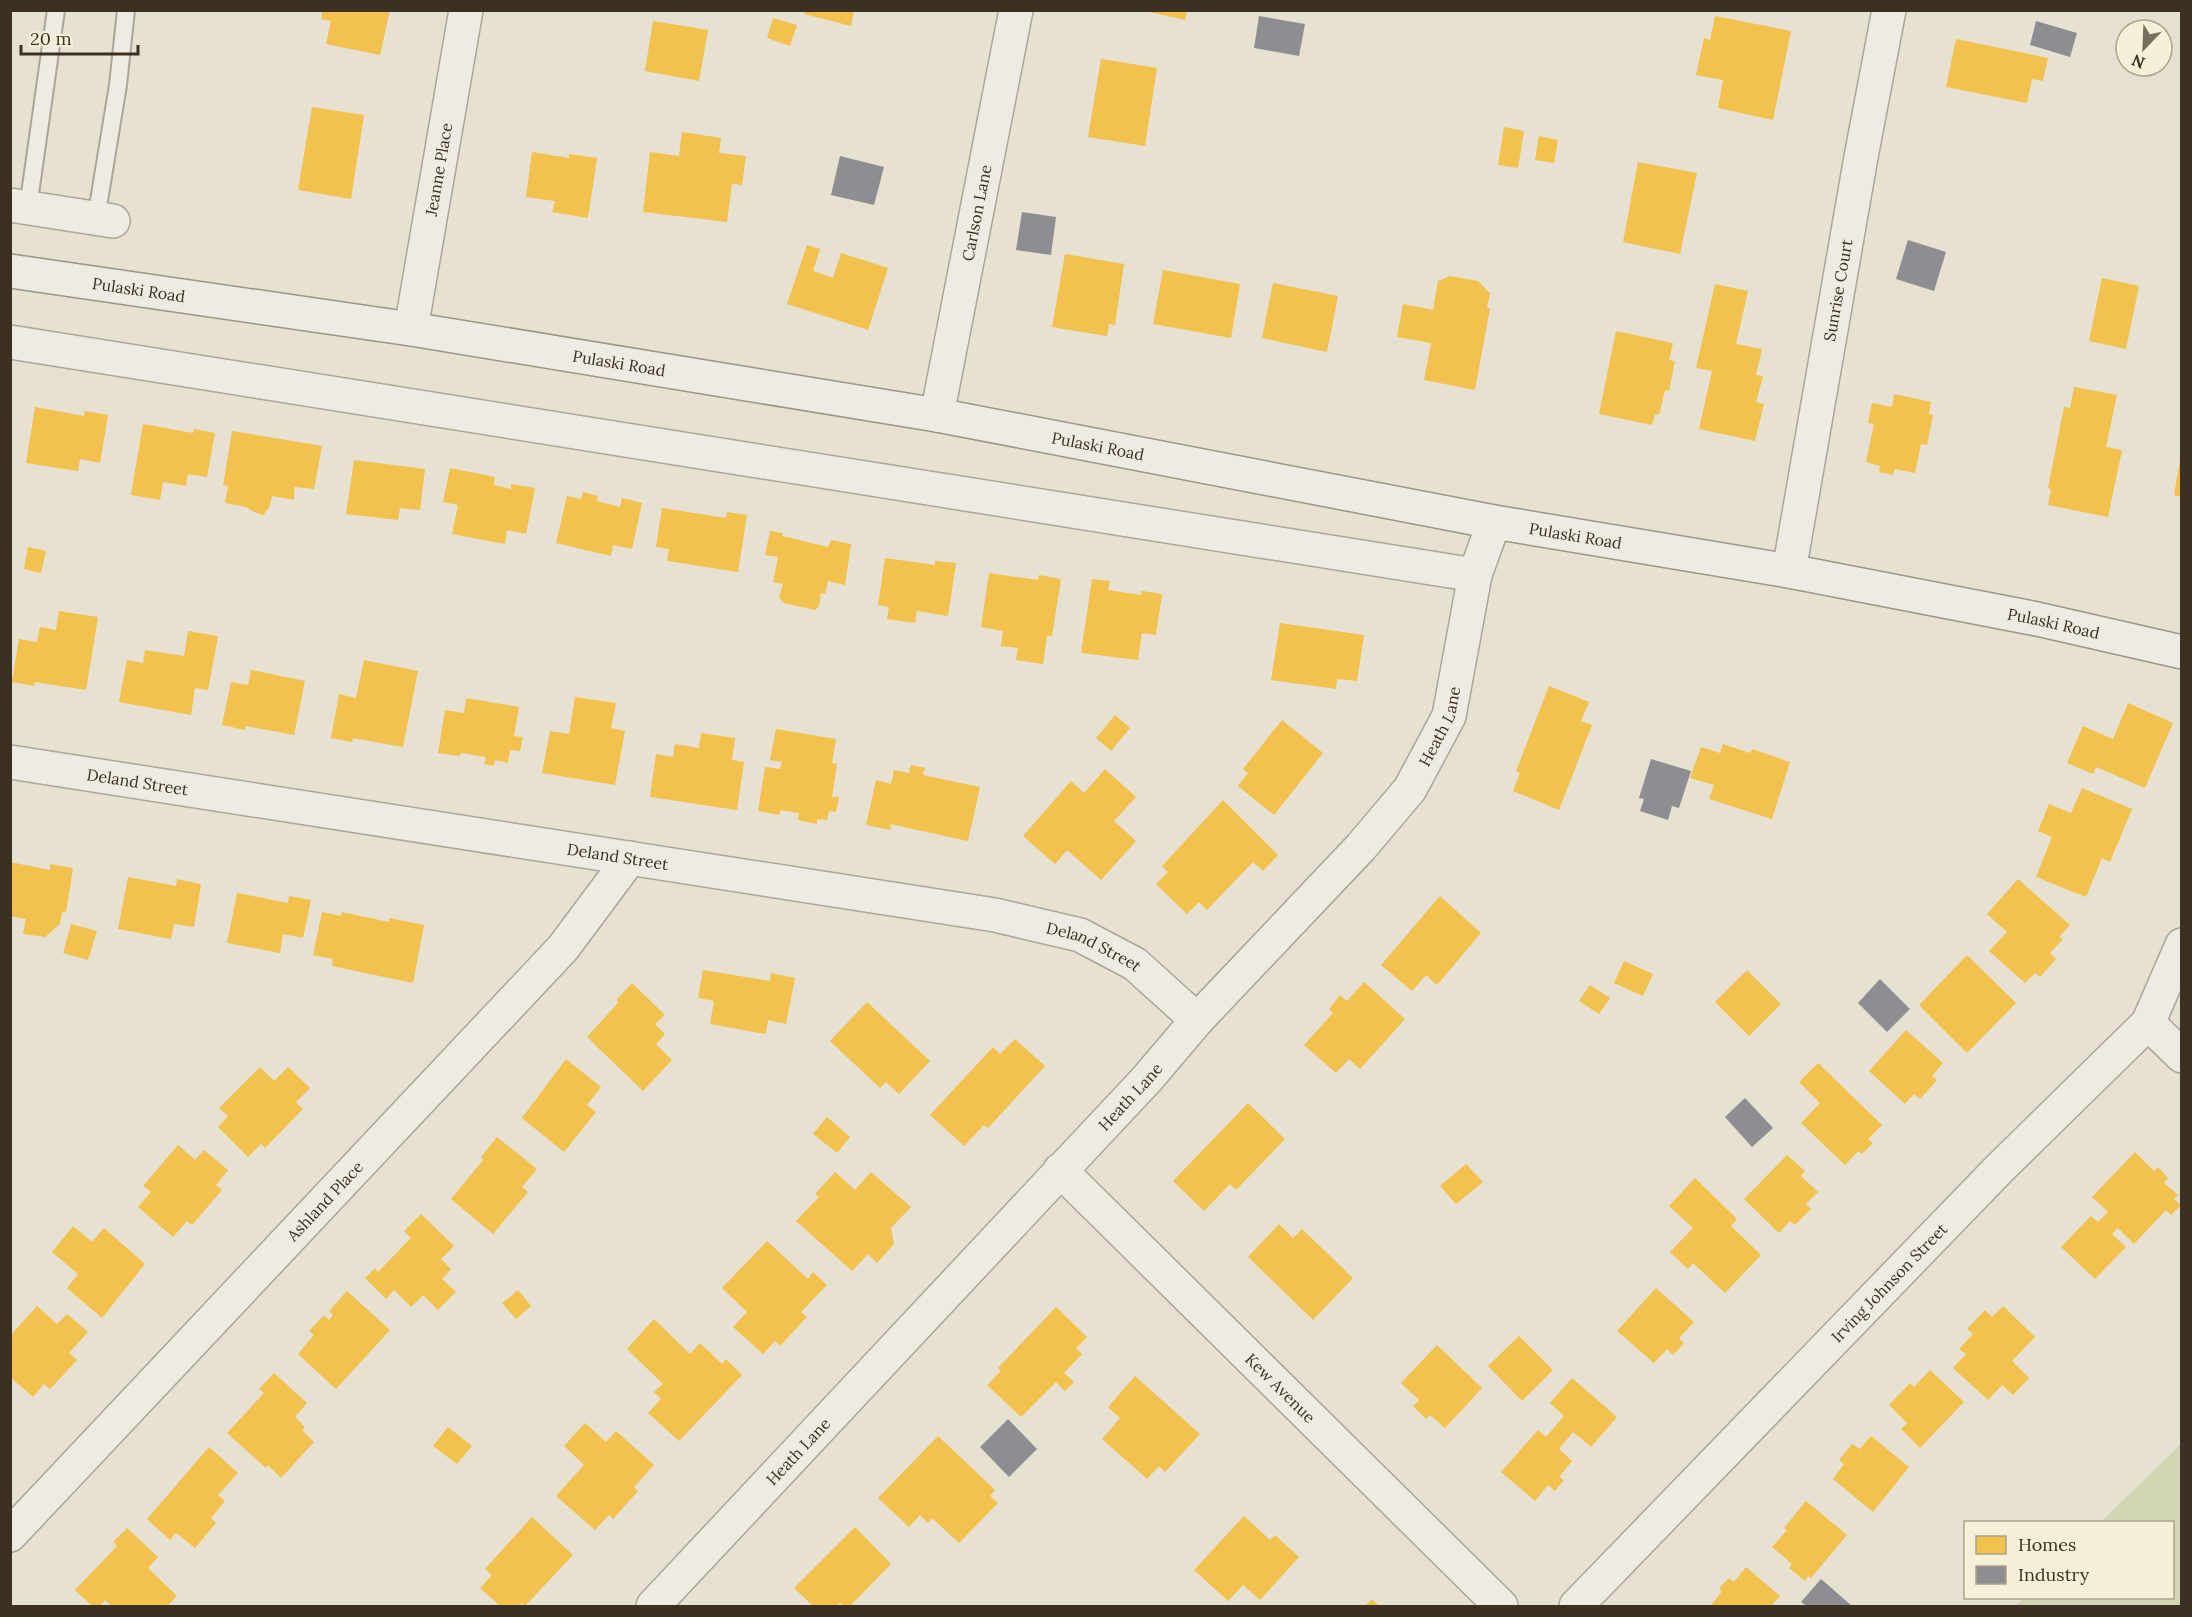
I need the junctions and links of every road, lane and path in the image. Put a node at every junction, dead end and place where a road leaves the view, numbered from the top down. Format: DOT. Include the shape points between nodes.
graph roads {
  1 [pos="56,10"];
  2 [pos="126,10"];
  3 [pos="466,10"];
  4 [pos="1016,10"];
  5 [pos="1889,10"];
  6 [pos="19,206"];
  7 [pos="104,220"];
  8 [pos="10,271"];
  9 [pos="411,329"];
  10 [pos="10,342"];
  11 [pos="937,415"];
  12 [pos="1494,522"];
  13 [pos="1790,571"];
  14 [pos="1475,575"];
  15 [pos="2181,652"];
  16 [pos="10,762"];
  17 [pos="630,858"];
  18 [pos="2181,945"];
  19 [pos="1197,1020"];
  20 [pos="2148,1023"];
  21 [pos="2181,1056"];
  22 [pos="1060,1170"];
  23 [pos="10,1535"];
  24 [pos="653,1606"];
  25 [pos="1501,1606"];
  26 [pos="1576,1606"];
  1 -- 6 [label="lane"];
  2 -- 7 [label="lane"];
  3 -- 9 [label="street, Jeanne Place"];
  4 -- 11 [label="street, Carlson Lane"];
  5 -- 13 [label="street, Sunrise Court"];
  6 -- 7 [label="street"];
  8 -- 9 [label="street, Pulaski Road"];
  9 -- 11 [label="street, Pulaski Road"];
  10 -- 14 [label="street"];
  11 -- 12 [label="street, Pulaski Road"];
  12 -- 13 [label="street, Pulaski Road"];
  12 -- 14 [label="street, Heath Lane"];
  13 -- 15 [label="street, Pulaski Road" via="2037,619"];
  14 -- 19 [label="street, Heath Lane" via="1449,716 1410,789"];
  16 -- 17 [label="street, Deland Street"];
  17 -- 19 [label="street, Deland Street" via="995,915 1080,935 1135,964"];
  17 -- 23 [label="street, Ashland Place" via="563,948"];
  18 -- 20 [label="street, Irving Johnson Street"];
  19 -- 22 [label="street, Heath Lane" via="1147,1080"];
  20 -- 21 [label="street"];
  20 -- 26 [label="street, Irving Johnson Street" via="1991,1177"];
  22 -- 24 [label="street, Heath Lane"];
  22 -- 25 [label="street, Kew Avenue"];
}
